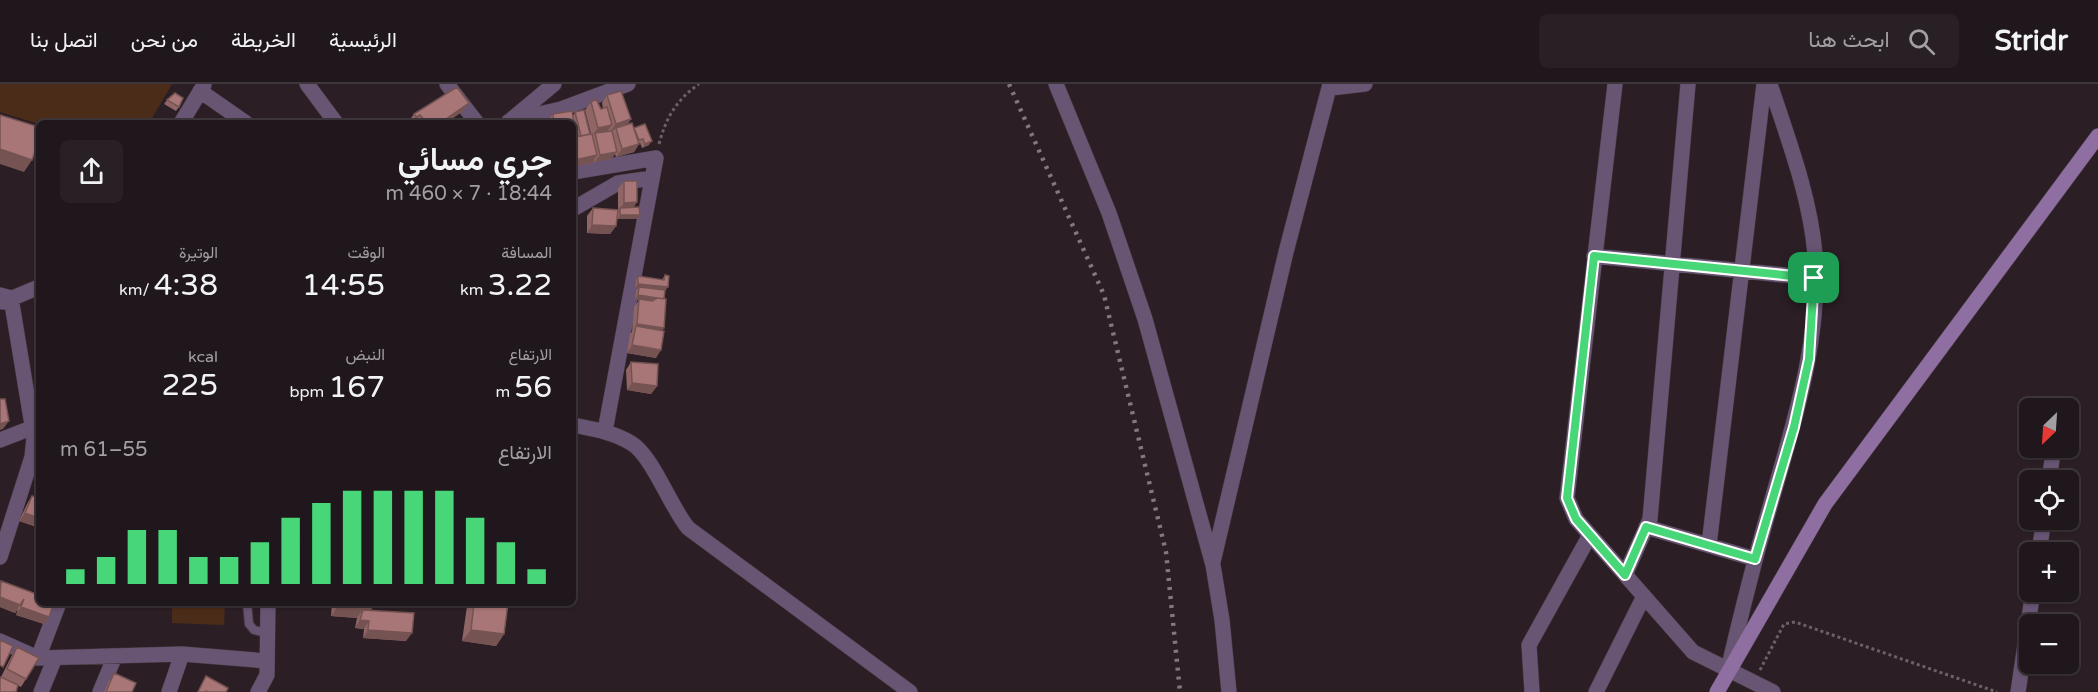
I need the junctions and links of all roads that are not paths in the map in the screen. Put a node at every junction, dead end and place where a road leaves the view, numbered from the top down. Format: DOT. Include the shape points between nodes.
graph roads {
  1 [pos="307,84"];
  2 [pos="554,84"];
  3 [pos="628,84"];
  4 [pos="1056,84"];
  5 [pos="1365,84"];
  6 [pos="1615,84"];
  7 [pos="1688,84"];
  8 [pos="1764,84"];
  9 [pos="1770,84"];
  10 [pos="450,85"];
  11 [pos="1330,86"];
  12 [pos="202,87"];
  13 [pos="183,120"];
  14 [pos="242,120"];
  15 [pos="334,120"];
  16 [pos="475,120"];
  17 [pos="510,120"];
  18 [pos="517,120"];
  19 [pos="2094,141"];
  20 [pos="576,171"];
  21 [pos="652,178"];
  22 [pos="576,207"];
  23 [pos="1594,256"];
  24 [pos="1672,265"];
  25 [pos="1742,273"];
  26 [pos="1814,278"];
  27 [pos="36,288"];
  28 [pos="4,299"];
  29 [pos="576,426"];
  30 [pos="35,427"];
  31 [pos="605,432"];
  32 [pos="0,440"];
  33 [pos="34,470"];
  34 [pos="1646,527"];
  35 [pos="1590,535"];
  36 [pos="1709,545"];
  37 [pos="0,557"];
  38 [pos="1755,559"];
  39 [pos="1213,565"];
  40 [pos="1625,575"];
  41 [pos="1644,596"];
  42 [pos="2031,602"];
  43 [pos="55,606"];
  44 [pos="247,606"];
  45 [pos="268,606"];
  46 [pos="267,633"];
  47 [pos="0,641"];
  48 [pos="182,654"];
  49 [pos="115,656"];
  50 [pos="38,658"];
  51 [pos="56,658"];
  52 [pos="267,661"];
  53 [pos="1728,671"];
  54 [pos="41,692"];
  55 [pos="100,692"];
  56 [pos="169,692"];
  57 [pos="258,692"];
  58 [pos="910,692"];
  59 [pos="1228,692"];
  60 [pos="1532,692"];
  61 [pos="1596,692"];
  62 [pos="1717,692"];
  63 [pos="1773,692"];
  64 [pos="2018,692"];
  1 -- 15 [label="street"];
  2 -- 17 [label="street"];
  3 -- 18 [label="street" via="561,110"];
  4 -- 39 [label="street" via="1109,213 1145,319"];
  5 -- 11 [label="street"];
  6 -- 23 [label="street"];
  7 -- 24 [label="street"];
  8 -- 25 [label="street"];
  9 -- 26 [label="street" via="1807,201 1815,255"];
  10 -- 16 [label="street"];
  11 -- 39 [label="street" via="1286,252"];
  12 -- 13 [label="street"];
  12 -- 14 [label="street"];
  19 -- 53 [label="street" via="1851,465"];
  20 -- 21 [label="street" via="656,158"];
  21 -- 22 [label="street" via="618,183"];
  21 -- 31 [label="street"];
  23 -- 24 [label="street"];
  23 -- 35 [label="street" via="1567,498 1576,519"];
  24 -- 25 [label="street"];
  24 -- 34 [label="street" via="1650,519"];
  25 -- 26 [label="street"];
  25 -- 36 [label="street"];
  26 -- 38 [label="street" via="1809,359 1794,427"];
  27 -- 28 [label="street"];
  28 -- 30 [label="street"];
  29 -- 31 [label="street"];
  30 -- 32 [label="street"];
  30 -- 33 [label="street"];
  31 -- 58 [label="street" via="633,444 645,457 688,528"];
  33 -- 37 [label="street"];
  34 -- 36 [label="street"];
  34 -- 40 [label="street"];
  35 -- 40 [label="street"];
  35 -- 60 [label="street" via="1529,645"];
  36 -- 38 [label="street"];
  38 -- 53 [label="street"];
  39 -- 59 [label="street"];
  40 -- 41 [label="street"];
  41 -- 53 [label="street" via="1693,652"];
  41 -- 61 [label="street"];
  42 -- 64 [label="street"];
  43 -- 50 [label="street"];
  44 -- 46 [label="lane" via="249,624 254,630"];
  45 -- 46 [label="street"];
  46 -- 52 [label="street"];
  47 -- 50 [label="street"];
  48 -- 49 [label="street"];
  48 -- 52 [label="street"];
  48 -- 56 [label="street"];
  49 -- 51 [label="street"];
  49 -- 55 [label="street"];
  50 -- 51 [label="street"];
  51 -- 54 [label="street"];
  52 -- 57 [label="street" via="267,675"];
  53 -- 62 [label="street"];
  53 -- 63 [label="street"];
}
